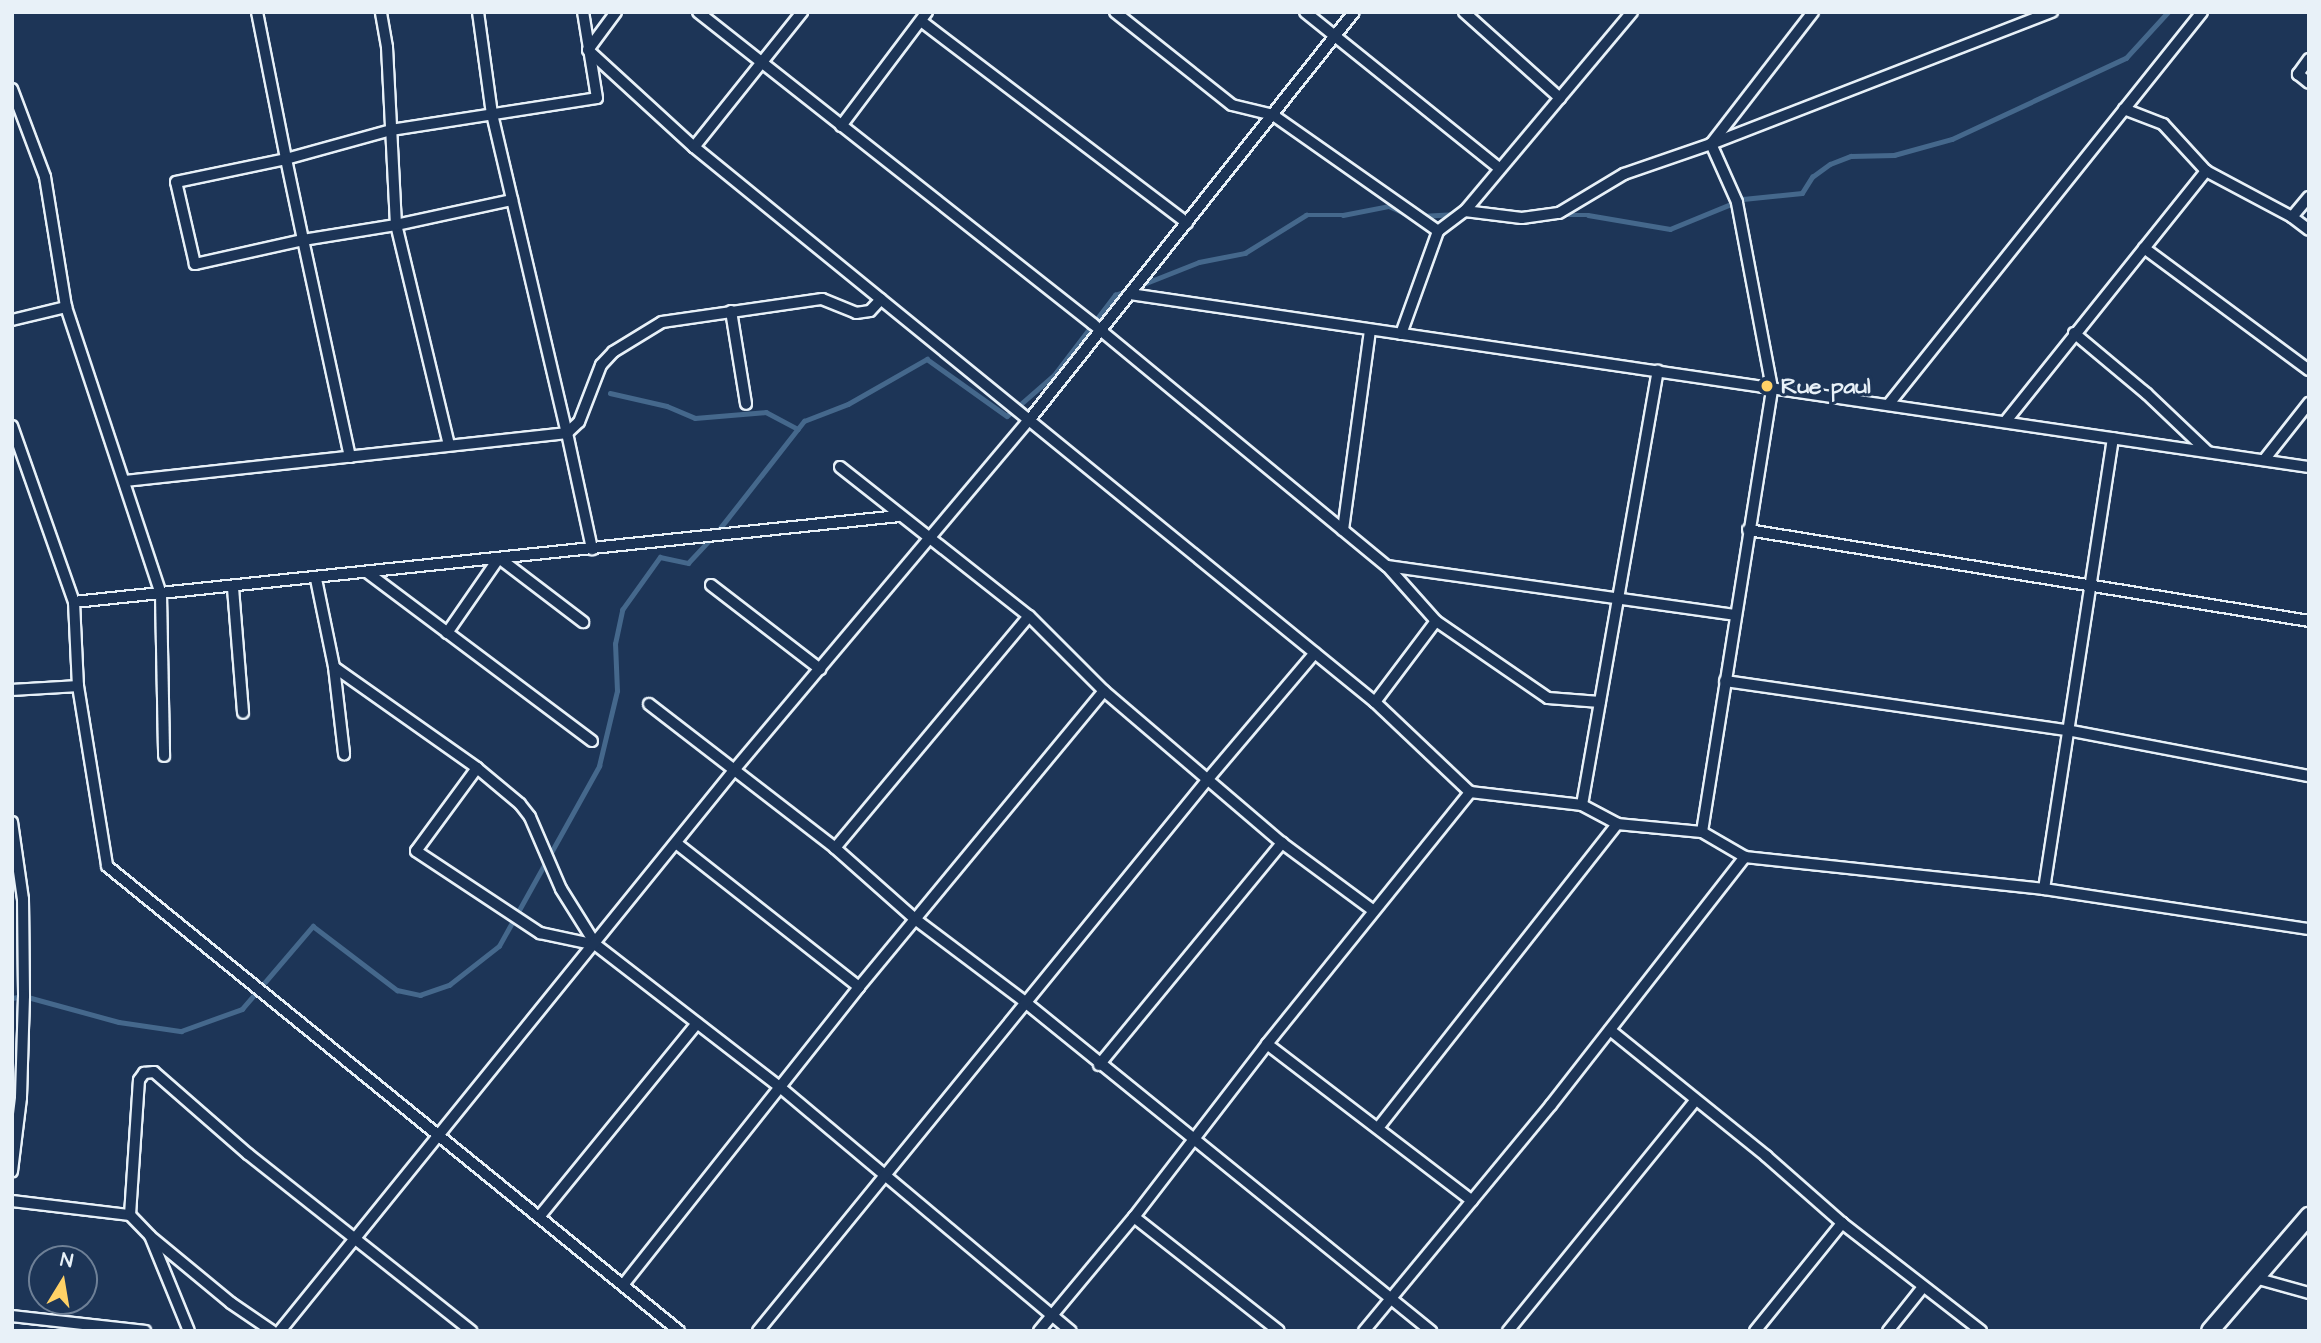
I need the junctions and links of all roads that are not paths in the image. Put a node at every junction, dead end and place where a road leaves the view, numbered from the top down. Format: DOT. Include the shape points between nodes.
graph roads {
  1 [pos="257,12"];
  2 [pos="381,12"];
  3 [pos="478,12"];
  4 [pos="583,12"];
  5 [pos="616,12"];
  6 [pos="698,12"];
  7 [pos="802,12"];
  8 [pos="1115,12"];
  9 [pos="1305,12"];
  10 [pos="1354,12"];
  11 [pos="1464,12"];
  12 [pos="1632,12"];
  13 [pos="1813,12"];
  14 [pos="2052,12"];
  15 [pos="2202,12"];
  16 [pos="924,17"];
  17 [pos="1335,36"];
  18 [pos="588,50"];
  19 [pos="2309,59"];
  20 [pos="762,62"];
  21 [pos="2309,83"];
  22 [pos="12,89"];
  23 [pos="1560,98"];
  24 [pos="2124,109"];
  25 [pos="492,114"];
  26 [pos="1273,115"];
  27 [pos="841,126"];
  28 [pos="391,130"];
  29 [pos="1712,144"];
  30 [pos="694,147"];
  31 [pos="286,159"];
  32 [pos="1499,169"];
  33 [pos="2206,171"];
  34 [pos="2309,197"];
  35 [pos="512,200"];
  36 [pos="1465,211"];
  37 [pos="2292,217"];
  38 [pos="1187,223"];
  39 [pos="396,225"];
  40 [pos="2309,230"];
  41 [pos="1437,231"];
  42 [pos="303,240"];
  43 [pos="2144,248"];
  44 [pos="1130,295"];
  45 [pos="881,299"];
  46 [pos="66,307"];
  47 [pos="731,311"];
  48 [pos="12,320"];
  49 [pos="1370,330"];
  50 [pos="1101,331"];
  51 [pos="1401,334"];
  52 [pos="2074,334"];
  53 [pos="2309,370"];
  54 [pos="1658,372"];
  55 [pos="1772,388"];
  56 [pos="2309,403"];
  57 [pos="746,404"];
  58 [pos="1888,405"];
  59 [pos="1030,419"];
  60 [pos="2005,422"];
  61 [pos="12,426"];
  62 [pos="568,432"];
  63 [pos="2113,438"];
  64 [pos="449,445"];
  65 [pos="2208,452"];
  66 [pos="350,457"];
  67 [pos="2264,460"];
  68 [pos="840,467"];
  69 [pos="2309,467"];
  70 [pos="125,481"];
  71 [pos="899,516"];
  72 [pos="1343,530"];
  73 [pos="1748,530"];
  74 [pos="932,537"];
  75 [pos="592,549"];
  76 [pos="499,558"];
  77 [pos="1387,566"];
  78 [pos="368,573"];
  79 [pos="316,579"];
  80 [pos="2088,583"];
  81 [pos="711,585"];
  82 [pos="233,588"];
  83 [pos="161,595"];
  84 [pos="1618,599"];
  85 [pos="74,602"];
  86 [pos="1735,615"];
  87 [pos="1029,616"];
  88 [pos="1436,621"];
  89 [pos="2309,621"];
  90 [pos="583,622"];
  91 [pos="447,633"];
  92 [pos="1315,653"];
  93 [pos="334,667"];
  94 [pos="820,669"];
  95 [pos="1725,681"];
  96 [pos="78,686"];
  97 [pos="12,691"];
  98 [pos="1104,691"];
  99 [pos="1375,702"];
  100 [pos="1600,702"];
  101 [pos="649,704"];
  102 [pos="243,713"];
  103 [pos="2067,730"];
  104 [pos="592,741"];
  105 [pos="344,754"];
  106 [pos="164,756"];
  107 [pos="477,768"];
  108 [pos="735,769"];
  109 [pos="2309,776"];
  110 [pos="1208,779"];
  111 [pos="1470,792"];
  112 [pos="1582,805"];
  113 [pos="12,822"];
  114 [pos="1617,824"];
  115 [pos="1702,832"];
  116 [pos="676,843"];
  117 [pos="1282,843"];
  118 [pos="835,848"];
  119 [pos="1745,857"];
  120 [pos="2044,889"];
  121 [pos="1374,911"];
  122 [pos="915,919"];
  123 [pos="2309,929"];
  124 [pos="596,945"];
  125 [pos="859,987"];
  126 [pos="1026,1002"];
  127 [pos="697,1023"];
  128 [pos="1610,1030"];
  129 [pos="1267,1044"];
  130 [pos="1099,1065"];
  131 [pos="781,1088"];
  132 [pos="17,1097"];
  133 [pos="1695,1101"];
  134 [pos="1378,1128"];
  135 [pos="438,1135"];
  136 [pos="1195,1139"];
  137 [pos="12,1171"];
  138 [pos="884,1175"];
  139 [pos="1472,1200"];
  140 [pos="12,1201"];
  141 [pos="130,1215"];
  142 [pos="2309,1216"];
  143 [pos="539,1217"];
  144 [pos="1134,1217"];
  145 [pos="1842,1223"];
  146 [pos="150,1236"];
  147 [pos="353,1237"];
  148 [pos="2255,1278"];
  149 [pos="623,1285"];
  150 [pos="1923,1287"];
  151 [pos="2309,1293"];
  152 [pos="1393,1297"];
  153 [pos="1052,1314"];
  154 [pos="12,1316"];
  155 [pos="459,1321"];
  156 [pos="145,1331"];
  157 [pos="189,1331"];
  158 [pos="272,1331"];
  159 [pos="280,1331"];
  160 [pos="450,1331"];
  161 [pos="471,1331"];
  162 [pos="680,1331"];
  163 [pos="758,1331"];
  164 [pos="1039,1331"];
  165 [pos="1071,1331"];
  166 [pos="1279,1331"];
  167 [pos="1364,1331"];
  168 [pos="1431,1331"];
  169 [pos="1508,1331"];
  170 [pos="1755,1331"];
  171 [pos="1888,1331"];
  172 [pos="1981,1331"];
  173 [pos="2210,1331"];
  1 -- 31 [label="street"];
  2 -- 28 [label="street"];
  3 -- 25 [label="street"];
  4 -- 18 [label="street"];
  5 -- 18 [label="street"];
  6 -- 20 [label="street"];
  7 -- 20 [label="street"];
  8 -- 26 [label="street" via="1233,105"];
  9 -- 17 [label="street"];
  10 -- 17 [label="street"];
  11 -- 23 [label="street"];
  12 -- 23 [label="street"];
  13 -- 29 [label="street"];
  14 -- 29 [label="street"];
  15 -- 24 [label="street"];
  16 -- 27 [label="street"];
  16 -- 38 [label="street"];
  17 -- 26 [label="street"];
  17 -- 32 [label="street"];
  18 -- 25 [label="street" via="597,98"];
  18 -- 30 [label="street"];
  19 -- 21 [label="street" via="2298,74"];
  20 -- 27 [label="street"];
  20 -- 30 [label="street"];
  22 -- 46 [label="street" via="45,177"];
  23 -- 32 [label="street"];
  24 -- 33 [label="street" via="2162,124"];
  24 -- 58 [label="street"];
  25 -- 28 [label="street"];
  25 -- 35 [label="street"];
  26 -- 38 [label="street"];
  26 -- 41 [label="street"];
  27 -- 50 [label="street"];
  28 -- 31 [label="street"];
  28 -- 39 [label="street"];
  29 -- 36 [label="street" via="1624,174 1559,213 1522,218"];
  29 -- 55 [label="street" via="1737,202"];
  30 -- 45 [label="street"];
  31 -- 42 [label="street"];
  31 -- 42 [label="street" via="176,182 195,264"];
  32 -- 36 [label="street"];
  33 -- 37 [label="street"];
  33 -- 43 [label="street"];
  34 -- 37 [label="street"];
  35 -- 39 [label="street"];
  35 -- 62 [label="street"];
  36 -- 41 [label="street"];
  37 -- 40 [label="street"];
  38 -- 44 [label="street"];
  39 -- 42 [label="street"];
  39 -- 64 [label="street"];
  41 -- 51 [label="street"];
  42 -- 66 [label="street"];
  43 -- 52 [label="street"];
  43 -- 53 [label="street"];
  44 -- 49 [label="street"];
  44 -- 50 [label="street"];
  45 -- 47 [label="street" via="870,311 856,313 822,299"];
  45 -- 59 [label="street"];
  46 -- 48 [label="street"];
  46 -- 70 [label="street"];
  47 -- 57 [label="street"];
  47 -- 62 [label="street" via="662,322 612,352 592,383 579,422"];
  49 -- 51 [label="street"];
  49 -- 72 [label="street"];
  50 -- 59 [label="street"];
  50 -- 72 [label="street"];
  51 -- 54 [label="street"];
  52 -- 60 [label="street"];
  52 -- 65 [label="street"];
  54 -- 55 [label="street"];
  54 -- 84 [label="street"];
  55 -- 58 [label="street"];
  55 -- 73 [label="street"];
  56 -- 67 [label="street"];
  58 -- 60 [label="street"];
  59 -- 74 [label="street"];
  59 -- 92 [label="street"];
  60 -- 63 [label="street"];
  61 -- 85 [label="street"];
  62 -- 64 [label="street"];
  62 -- 75 [label="street"];
  63 -- 65 [label="street"];
  63 -- 80 [label="street"];
  64 -- 66 [label="street"];
  65 -- 67 [label="street"];
  66 -- 70 [label="street"];
  67 -- 69 [label="street"];
  68 -- 71 [label="street"];
  70 -- 83 [label="street"];
  71 -- 74 [label="street"];
  71 -- 75 [label="street"];
  72 -- 77 [label="street"];
  73 -- 80 [label="street"];
  73 -- 86 [label="street"];
  74 -- 87 [label="street"];
  74 -- 94 [label="street"];
  75 -- 76 [label="street"];
  76 -- 78 [label="street"];
  76 -- 90 [label="street"];
  76 -- 91 [label="street"];
  77 -- 84 [label="street"];
  77 -- 88 [label="street"];
  78 -- 79 [label="street"];
  78 -- 91 [label="street"];
  79 -- 82 [label="street"];
  79 -- 93 [label="street"];
  80 -- 89 [label="street"];
  80 -- 103 [label="street"];
  81 -- 94 [label="street"];
  82 -- 83 [label="street"];
  82 -- 102 [label="street"];
  83 -- 85 [label="street"];
  83 -- 106 [label="street"];
  84 -- 86 [label="street"];
  84 -- 100 [label="street"];
  85 -- 96 [label="street"];
  86 -- 95 [label="street"];
  87 -- 98 [label="street"];
  87 -- 118 [label="street"];
  88 -- 99 [label="street"];
  88 -- 100 [label="street" via="1548,698"];
  91 -- 104 [label="street"];
  92 -- 99 [label="street"];
  92 -- 110 [label="street"];
  93 -- 105 [label="street"];
  93 -- 107 [label="street"];
  94 -- 108 [label="street"];
  95 -- 103 [label="street"];
  95 -- 115 [label="street"];
  96 -- 97 [label="street"];
  96 -- 135 [label="street" via="107,866"];
  98 -- 110 [label="street"];
  98 -- 122 [label="street"];
  99 -- 111 [label="street"];
  100 -- 112 [label="street"];
  101 -- 108 [label="street"];
  103 -- 109 [label="street"];
  103 -- 120 [label="street"];
  107 -- 124 [label="street" via="530,817 561,889"];
  107 -- 124 [label="street" via="416,851 540,933"];
  108 -- 116 [label="street"];
  108 -- 118 [label="street"];
  110 -- 117 [label="street"];
  110 -- 126 [label="street"];
  111 -- 112 [label="street"];
  111 -- 121 [label="street"];
  112 -- 114 [label="street"];
  113 -- 132 [label="street" via="23,900"];
  114 -- 115 [label="street"];
  114 -- 134 [label="street"];
  115 -- 119 [label="street"];
  116 -- 124 [label="street"];
  116 -- 125 [label="street"];
  117 -- 121 [label="street"];
  117 -- 130 [label="street"];
  118 -- 122 [label="street"];
  119 -- 120 [label="street"];
  119 -- 128 [label="street"];
  120 -- 123 [label="street"];
  121 -- 129 [label="street"];
  122 -- 125 [label="street"];
  122 -- 126 [label="street"];
  124 -- 127 [label="street"];
  124 -- 135 [label="street"];
  125 -- 131 [label="street"];
  126 -- 130 [label="street"];
  126 -- 138 [label="street"];
  127 -- 131 [label="street"];
  127 -- 143 [label="street"];
  128 -- 133 [label="street"];
  128 -- 139 [label="street"];
  129 -- 134 [label="street"];
  129 -- 136 [label="street"];
  130 -- 136 [label="street"];
  131 -- 138 [label="street"];
  131 -- 149 [label="street"];
  132 -- 137 [label="street"];
  133 -- 145 [label="street"];
  133 -- 169 [label="street"];
  134 -- 139 [label="street"];
  135 -- 143 [label="street"];
  135 -- 147 [label="street"];
  136 -- 144 [label="street"];
  136 -- 152 [label="street"];
  138 -- 153 [label="street"];
  138 -- 163 [label="street"];
  139 -- 152 [label="street"];
  140 -- 141 [label="street"];
  141 -- 146 [label="street"];
  141 -- 147 [label="street" via="139,1080 144,1073 154,1072"];
  142 -- 148 [label="street"];
  143 -- 149 [label="street"];
  144 -- 153 [label="street"];
  144 -- 166 [label="street"];
  145 -- 150 [label="street"];
  145 -- 170 [label="street"];
  146 -- 157 [label="street"];
  146 -- 158 [label="street"];
  147 -- 155 [label="street"];
  147 -- 159 [label="street"];
  148 -- 151 [label="street"];
  148 -- 173 [label="street"];
  149 -- 162 [label="street"];
  150 -- 171 [label="street"];
  150 -- 172 [label="street"];
  152 -- 167 [label="street"];
  152 -- 168 [label="street"];
  153 -- 164 [label="street"];
  153 -- 165 [label="street"];
  154 -- 156 [label="street"];
  155 -- 160 [label="street"];
  155 -- 161 [label="street"];
}
